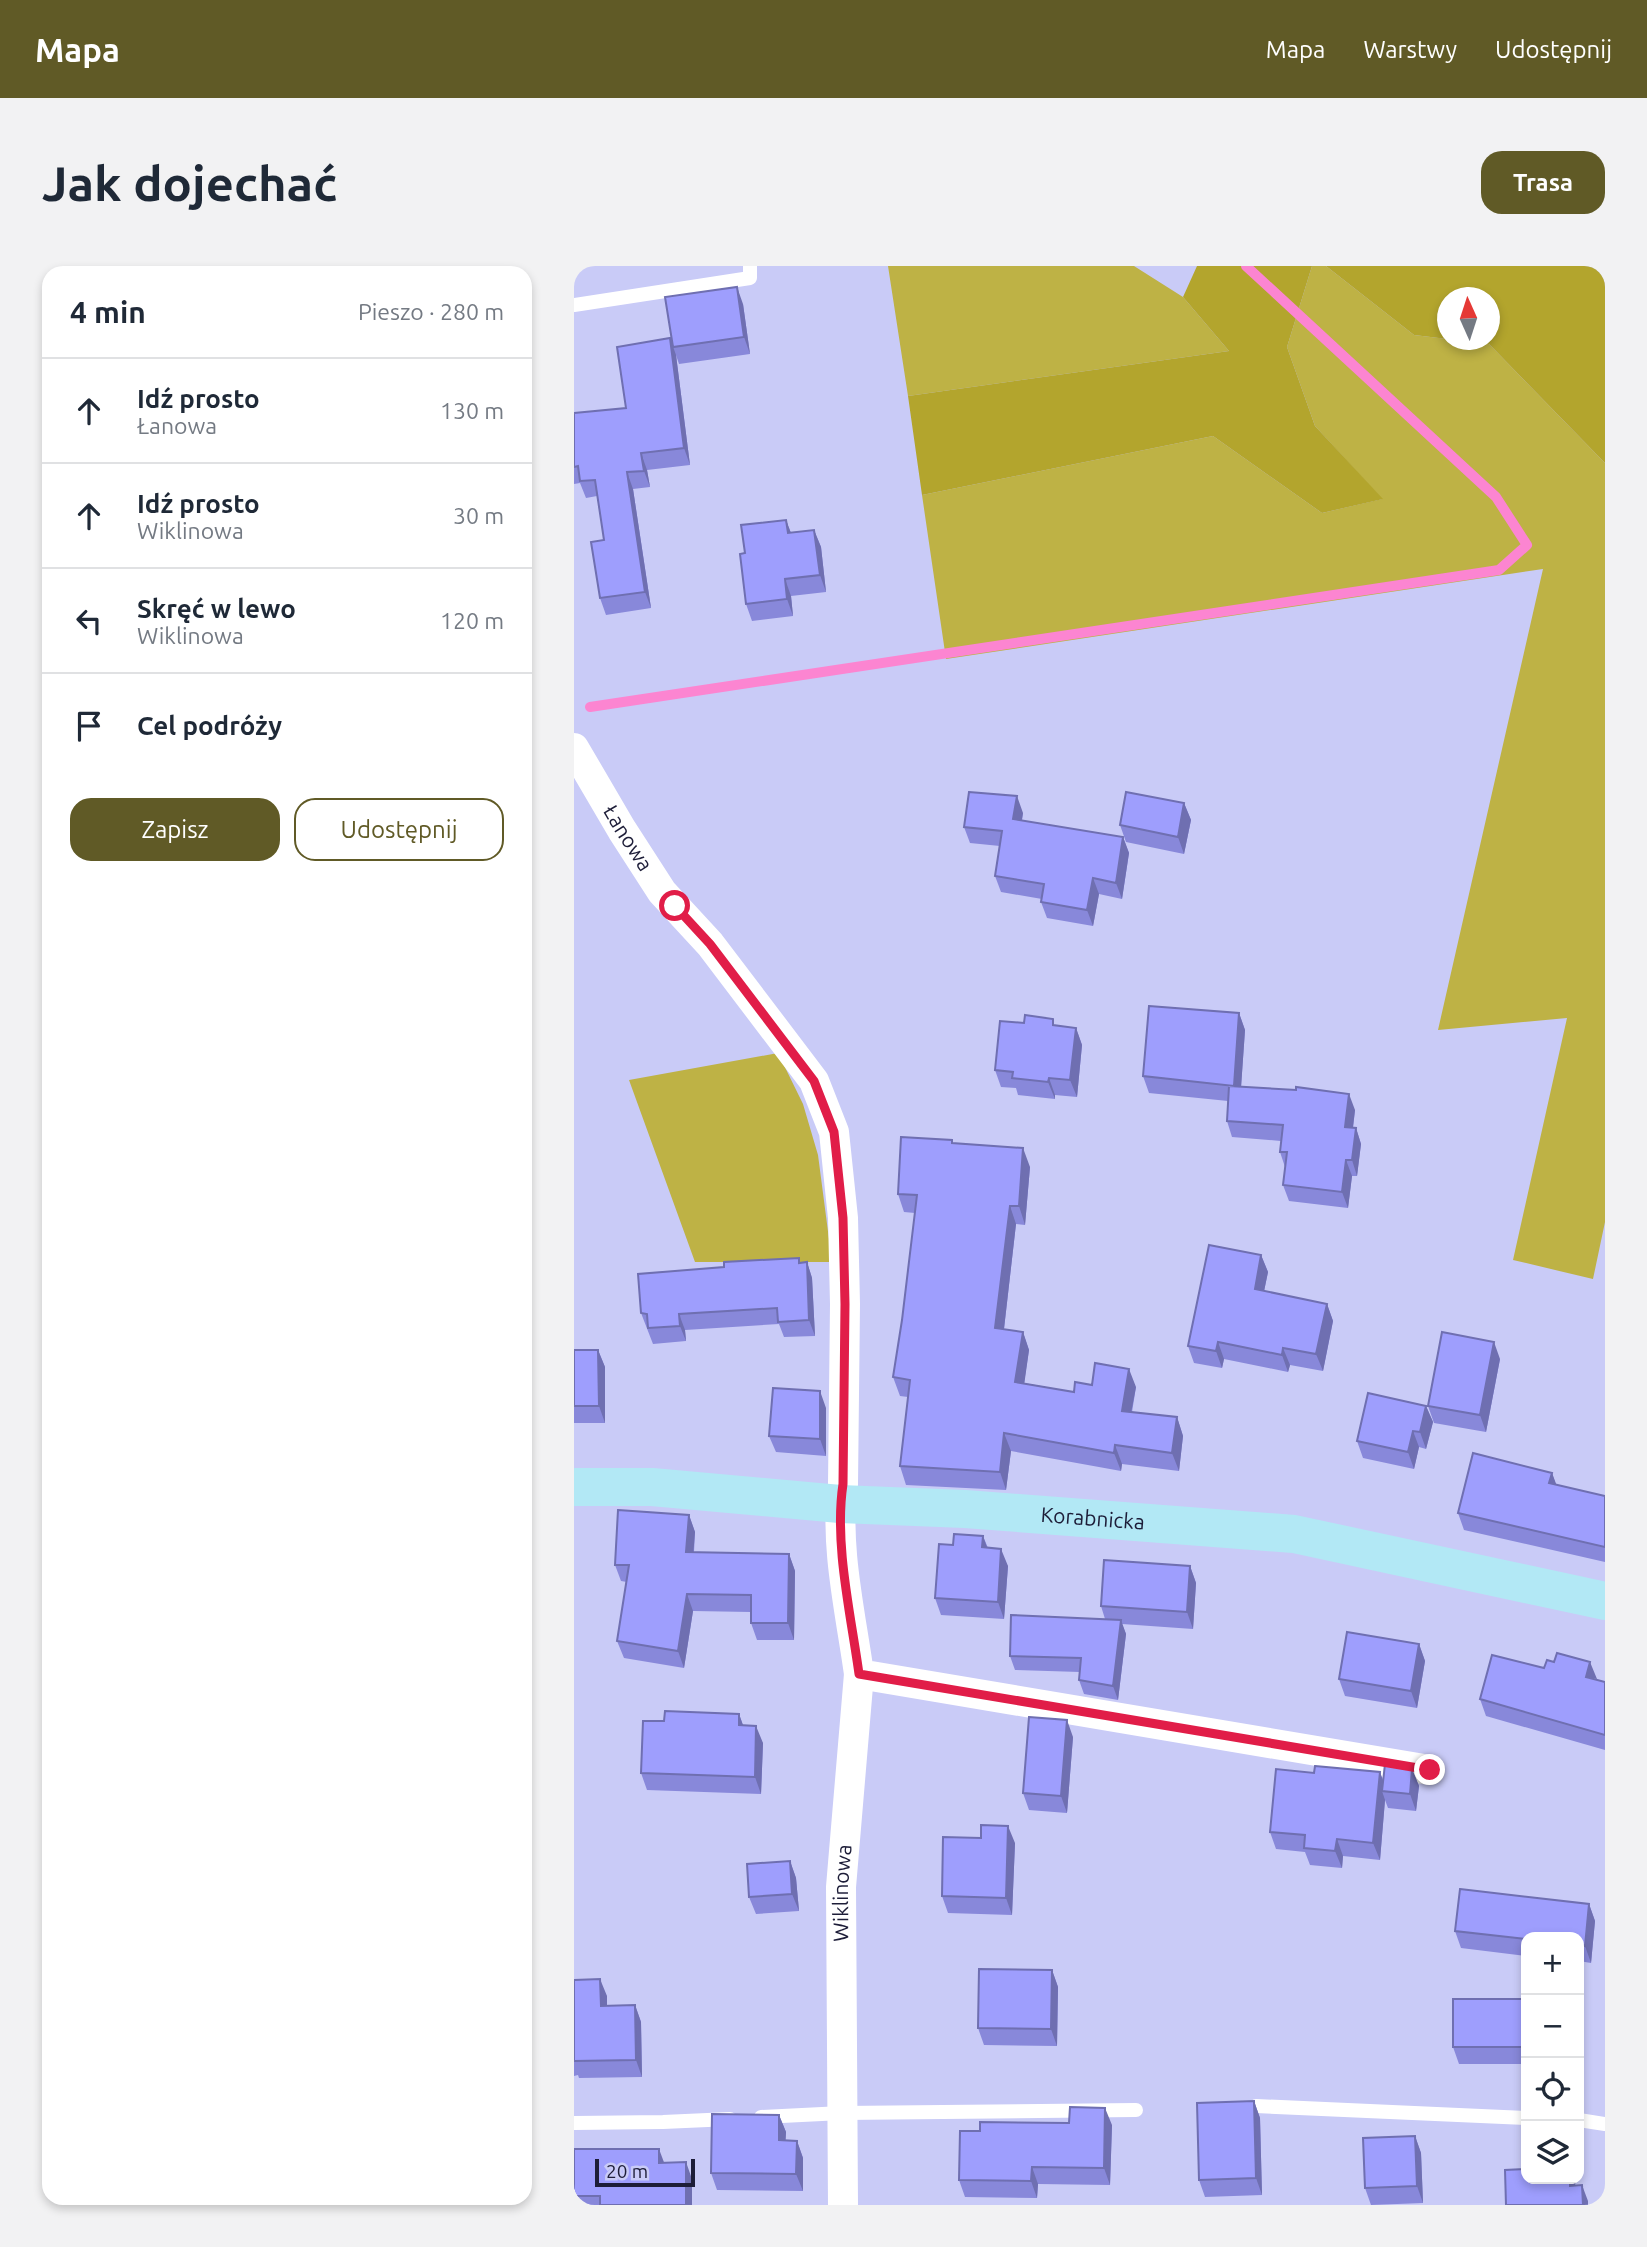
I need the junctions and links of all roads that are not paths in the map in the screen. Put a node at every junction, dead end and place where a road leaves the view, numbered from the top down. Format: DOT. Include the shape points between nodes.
graph roads {
  1 [pos="750,266"];
  2 [pos="574,305"];
  3 [pos="574,747"];
  4 [pos="574,1487"];
  5 [pos="840,1504"];
  6 [pos="1605,1601"];
  7 [pos="859,1674"];
  8 [pos="1430,1770"];
  9 [pos="1256,2106"];
  10 [pos="1136,2110"];
  11 [pos="842,2113"];
  12 [pos="1521,2118"];
  13 [pos="1584,2121"];
  14 [pos="574,2123"];
  15 [pos="1605,2124"];
  16 [pos="843,2205"];
  1 -- 2 [label="lane" via="750,278"];
  3 -- 5 [label="street, Łanowa" via="662,892 710,944 814,1081 834,1132 845,1304"];
  4 -- 5 [label="street, Korabnicka" via="652,1487"];
  5 -- 6 [label="street, Korabnicka" via="1294,1534"];
  5 -- 7 [label="street, Wiklinowa"];
  7 -- 8 [label="street"];
  7 -- 11 [label="street, Wiklinowa" via="841,1887"];
  9 -- 12 [label="lane"];
  10 -- 11 [label="lane"];
  11 -- 14 [label="lane"];
  11 -- 16 [label="street, Wiklinowa"];
  13 -- 15 [label="lane"];
}
